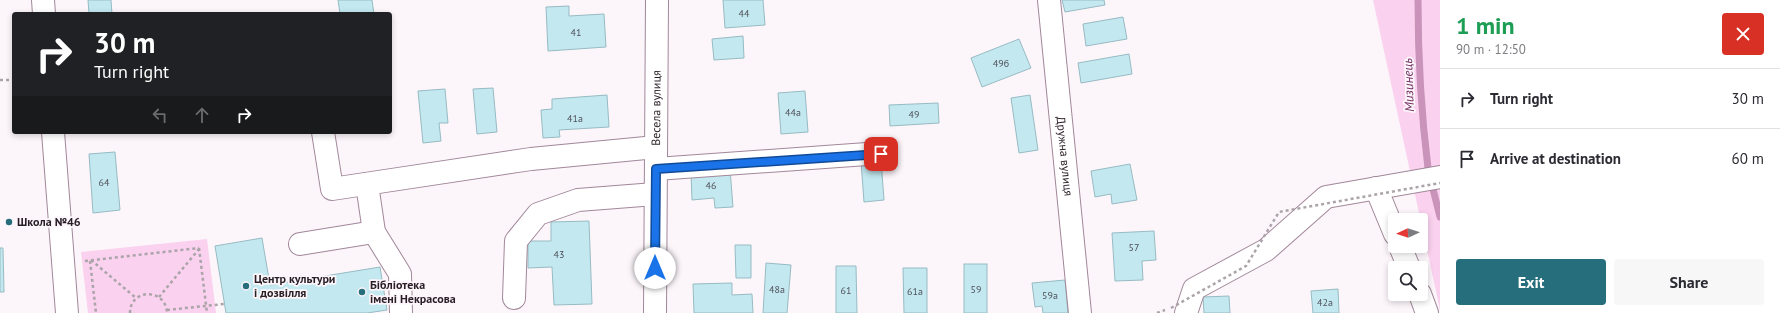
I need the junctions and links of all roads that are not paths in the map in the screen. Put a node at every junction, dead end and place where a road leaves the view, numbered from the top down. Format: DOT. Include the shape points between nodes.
graph roads {
  1 [pos="43,0"];
  2 [pos="657,0"];
  3 [pos="1049,0"];
  4 [pos="44,12"];
  5 [pos="53,134"];
  6 [pos="323,134"];
  7 [pos="656,148"];
  8 [pos="881,154"];
  9 [pos="656,169"];
  10 [pos="1440,177"];
  11 [pos="367,184"];
  12 [pos="1376,188"];
  13 [pos="656,194"];
  14 [pos="1388,217"];
  15 [pos="374,232"];
  16 [pos="300,244"];
  17 [pos="514,298"];
  18 [pos="1423,301"];
  19 [pos="1178,311"];
  20 [pos="67,313"];
  21 [pos="401,313"];
  22 [pos="655,313"];
  23 [pos="1080,313"];
  24 [pos="1427,313"];
  1 -- 4 [label="street"];
  2 -- 7 [label="street, Весела вулиця"];
  3 -- 23 [label="street, Дружна вулиця"];
  5 -- 20 [label="street"];
  6 -- 11 [label="street" via="332,190"];
  7 -- 9 [label="street, Весела вулиця"];
  7 -- 11 [label="street" via="531,159"];
  8 -- 9 [label="street"];
  9 -- 13 [label="street, Весела вулиця"];
  10 -- 12 [label="street"];
  11 -- 15 [label="street"];
  12 -- 14 [label="street"];
  12 -- 19 [label="street" via="1326,197 1266,250 1194,289"];
  13 -- 17 [label="street" via="578,200 538,214 516,240"];
  13 -- 22 [label="street, Весела вулиця"];
  15 -- 16 [label="street"];
  15 -- 21 [label="street" via="400,274"];
  18 -- 24 [label="street"];
}
